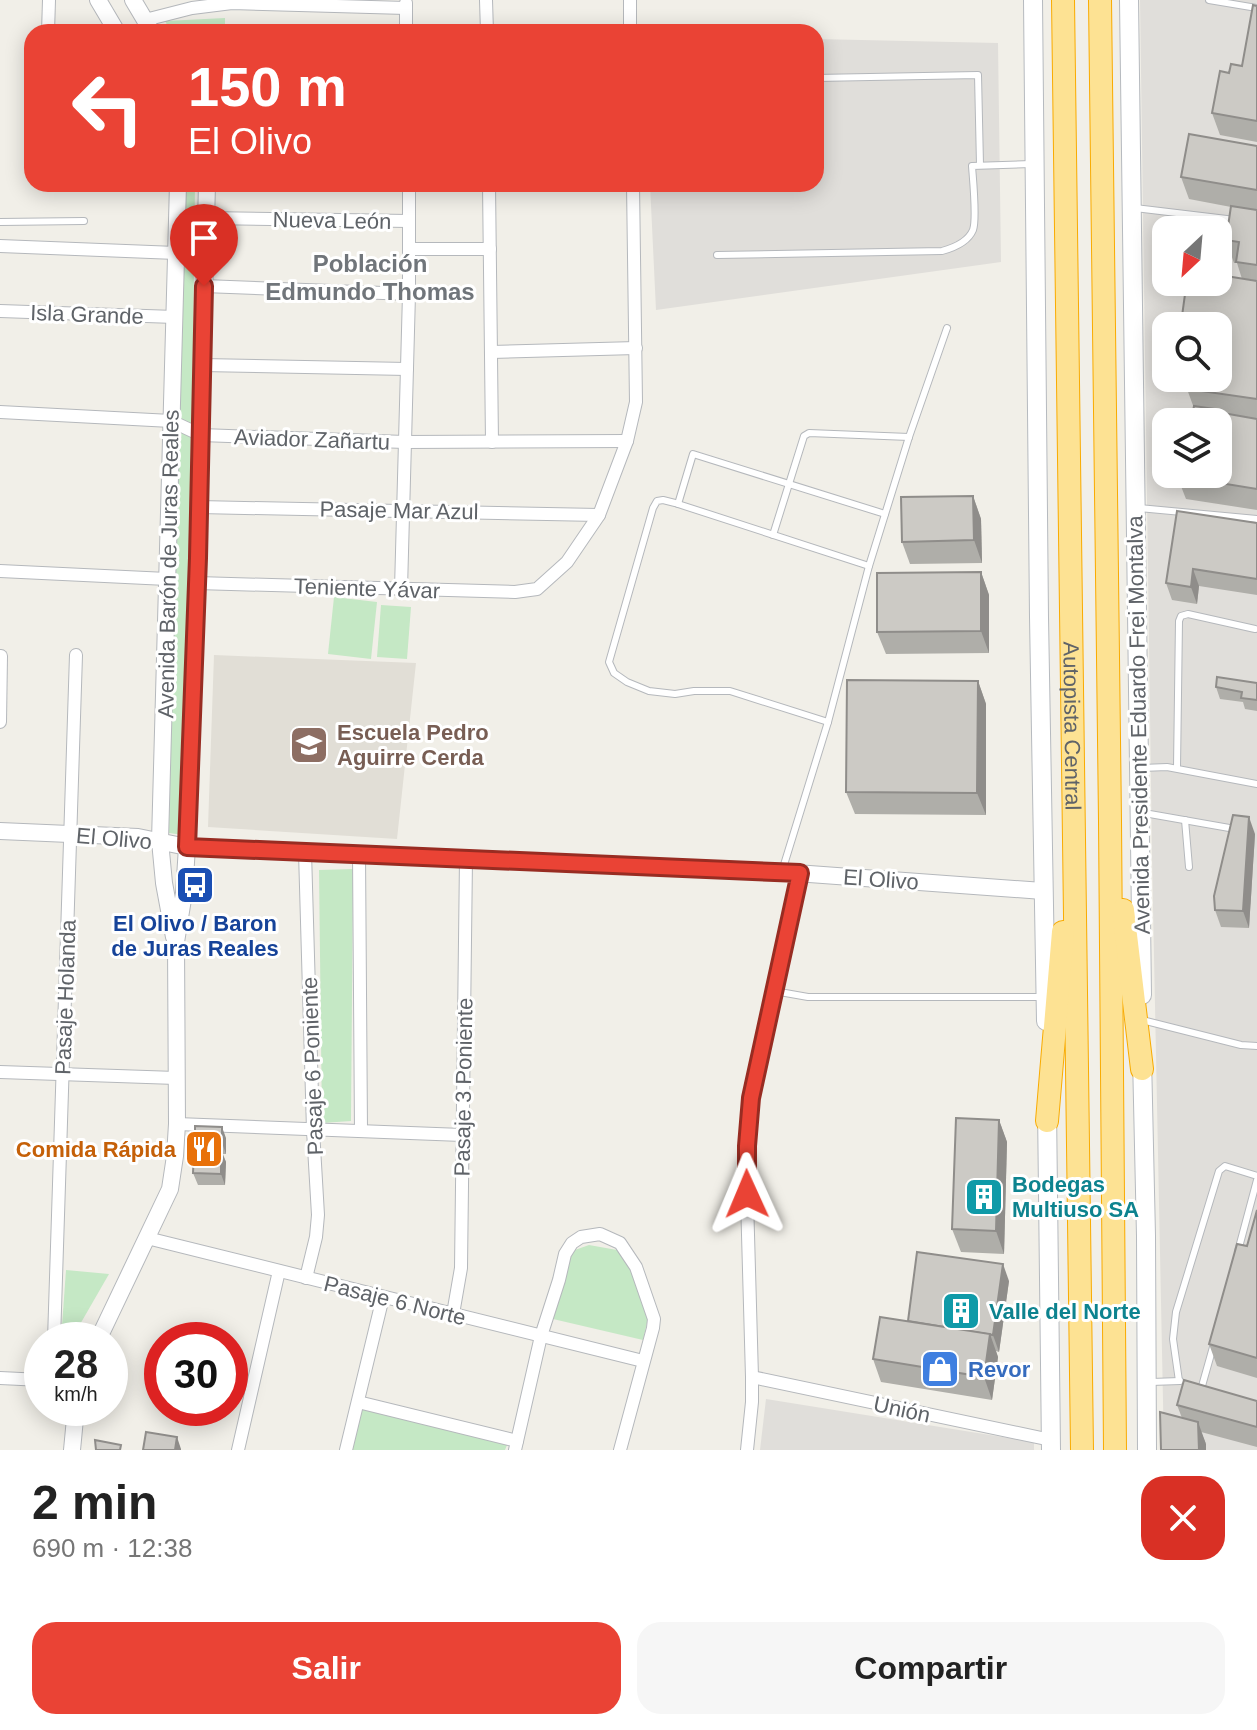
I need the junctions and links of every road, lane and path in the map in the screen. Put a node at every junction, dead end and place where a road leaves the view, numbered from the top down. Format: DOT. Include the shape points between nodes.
graph roads {
  1 [pos="49,0"];
  2 [pos="98,0"];
  3 [pos="133,0"];
  4 [pos="486,0"];
  5 [pos="630,0"];
  6 [pos="1033,0"];
  7 [pos="1063,0"];
  8 [pos="1100,0"];
  9 [pos="1129,0"];
  10 [pos="1209,0"];
  11 [pos="406,4"];
  12 [pos="1257,8"];
  13 [pos="48,24"];
  14 [pos="112,24"];
  15 [pos="148,24"];
  16 [pos="154,24"];
  17 [pos="487,24"];
  18 [pos="630,24"];
  19 [pos="824,78"];
  20 [pos="1034,164"];
  21 [pos="980,165"];
  22 [pos="178,192"];
  23 [pos="207,192"];
  24 [pos="409,192"];
  25 [pos="489,192"];
  26 [pos="633,192"];
  27 [pos="1131,208"];
  28 [pos="206,218"];
  29 [pos="84,221"];
  30 [pos="409,221"];
  31 [pos="0,222"];
  32 [pos="1249,222"];
  33 [pos="0,246"];
  34 [pos="409,249"];
  35 [pos="490,249"];
  36 [pos="176,253"];
  37 [pos="717,255"];
  38 [pos="204,286"];
  39 [pos="409,294"];
  40 [pos="0,311"];
  41 [pos="175,317"];
  42 [pos="947,328"];
  43 [pos="636,348"];
  44 [pos="491,352"];
  45 [pos="202,365"];
  46 [pos="407,369"];
  47 [pos="0,412"];
  48 [pos="171,421"];
  49 [pos="201,435"];
  50 [pos="909,437"];
  51 [pos="627,441"];
  52 [pos="405,442"];
  53 [pos="492,442"];
  54 [pos="788,484"];
  55 [pos="678,504"];
  56 [pos="199,507"];
  57 [pos="1135,507"];
  58 [pos="403,510"];
  59 [pos="885,514"];
  60 [pos="599,515"];
  61 [pos="1257,519"];
  62 [pos="773,535"];
  63 [pos="869,566"];
  64 [pos="0,571"];
  65 [pos="167,579"];
  66 [pos="197,583"];
  67 [pos="401,589"];
  68 [pos="1255,629"];
  69 [pos="76,655"];
  70 [pos="1,656"];
  71 [pos="0,722"];
  72 [pos="828,722"];
  73 [pos="1140,768"];
  74 [pos="1177,768"];
  75 [pos="1257,784"];
  76 [pos="1140,812"];
  77 [pos="1074,815"];
  78 [pos="1185,820"];
  79 [pos="1110,821"];
  80 [pos="0,831"];
  81 [pos="1243,831"];
  82 [pos="71,834"];
  83 [pos="160,841"];
  84 [pos="187,847"];
  85 [pos="305,852"];
  86 [pos="359,854"];
  87 [pos="466,859"];
  88 [pos="1189,867"];
  89 [pos="782,872"];
  90 [pos="800,873"];
  91 [pos="1043,891"];
  92 [pos="176,942"];
  93 [pos="774,991"];
  94 [pos="1046,997"];
  95 [pos="1142,1020"];
  96 [pos="1257,1046"];
  97 [pos="1142,1069"];
  98 [pos="0,1072"];
  99 [pos="63,1074"];
  100 [pos="176,1078"];
  101 [pos="1047,1121"];
  102 [pos="177,1124"];
  103 [pos="313,1130"];
  104 [pos="361,1131"];
  105 [pos="462,1135"];
  106 [pos="1257,1178"];
  107 [pos="147,1238"];
  108 [pos="1237,1254"];
  109 [pos="279,1271"];
  110 [pos="306,1278"];
  111 [pos="383,1297"];
  112 [pos="453,1314"];
  113 [pos="55,1322"];
  114 [pos="107,1322"];
  115 [pos="541,1336"];
  116 [pos="1214,1342"];
  117 [pos="643,1361"];
  118 [pos="752,1377"];
  119 [pos="0,1378"];
  120 [pos="24,1379"];
  121 [pos="1179,1381"];
  122 [pos="1146,1383"];
  123 [pos="1202,1386"];
  124 [pos="1216,1390"];
  125 [pos="358,1402"];
  126 [pos="74,1426"];
  127 [pos="516,1445"];
  128 [pos="1051,1445"];
  129 [pos="72,1450"];
  130 [pos="238,1450"];
  131 [pos="346,1450"];
  132 [pos="620,1450"];
  133 [pos="747,1450"];
  134 [pos="1082,1450"];
  135 [pos="1115,1450"];
  136 [pos="1147,1450"];
  1 -- 13 [label="street"];
  2 -- 14 [label="street"];
  3 -- 15 [label="street"];
  4 -- 17 [label="street"];
  5 -- 18 [label="street"];
  6 -- 20 [label="main road"];
  7 -- 77 [label="highway, Autopista Central"];
  8 -- 79 [label="highway, Autopista Central"];
  9 -- 27 [label="main road, Avenida Presidente Eduardo Frei Montalva"];
  10 -- 12 [label="lane"];
  11 -- 16 [label="street" via="232,3 192,8"];
  19 -- 21 [label="lane" via="978,75"];
  20 -- 21 [label="lane"];
  20 -- 91 [label="main road"];
  21 -- 37 [label="lane" via="972,166 974,228 950,249"];
  22 -- 36 [label="street, Avenida Barón de Juras Reales"];
  23 -- 28 [label="street, Avenida Barón de Juras Reales"];
  24 -- 30 [label="street"];
  25 -- 35 [label="street"];
  26 -- 43 [label="street"];
  27 -- 32 [label="lane"];
  27 -- 57 [label="main road, Avenida Presidente Eduardo Frei Montalva"];
  28 -- 30 [label="street, Nueva León"];
  28 -- 38 [label="street, Avenida Barón de Juras Reales"];
  29 -- 31 [label="lane"];
  30 -- 34 [label="street"];
  33 -- 36 [label="street"];
  34 -- 35 [label="street, Nueva León"];
  34 -- 39 [label="street"];
  35 -- 44 [label="street"];
  36 -- 41 [label="street, Avenida Barón de Juras Reales"];
  38 -- 39 [label="street"];
  38 -- 45 [label="street, Avenida Barón de Juras Reales"];
  39 -- 46 [label="street"];
  40 -- 41 [label="street, Isla Grande"];
  41 -- 48 [label="street, Avenida Barón de Juras Reales"];
  42 -- 50 [label="lane"];
  43 -- 44 [label="street"];
  43 -- 51 [label="street" via="636,402"];
  44 -- 53 [label="street"];
  45 -- 46 [label="street"];
  45 -- 49 [label="street, Avenida Barón de Juras Reales"];
  46 -- 52 [label="street"];
  47 -- 48 [label="street, Aviador Zañartu"];
  48 -- 49 [label="street, Aviador Zañartu"];
  48 -- 65 [label="street, Avenida Barón de Juras Reales"];
  49 -- 52 [label="street, Aviador Zañartu"];
  49 -- 56 [label="street, Avenida Barón de Juras Reales"];
  50 -- 54 [label="lane" via="809,433"];
  50 -- 59 [label="lane"];
  51 -- 53 [label="street, Aviador Zañartu"];
  51 -- 60 [label="street"];
  52 -- 53 [label="street, Aviador Zañartu"];
  52 -- 58 [label="street"];
  54 -- 55 [label="lane" via="693,454"];
  54 -- 59 [label="lane"];
  54 -- 62 [label="lane"];
  55 -- 62 [label="lane"];
  55 -- 72 [label="lane" via="663,500 653,508 609,662 614,673 649,691 730,691"];
  56 -- 58 [label="street, Pasaje Mar Azul"];
  56 -- 66 [label="street, Avenida Barón de Juras Reales"];
  57 -- 61 [label="lane"];
  57 -- 73 [label="main road, Avenida Presidente Eduardo Frei Montalva"];
  58 -- 60 [label="street, Pasaje Mar Azul"];
  58 -- 67 [label="street"];
  59 -- 63 [label="lane"];
  60 -- 67 [label="street, Teniente Yávar" via="567,562 537,589"];
  62 -- 63 [label="lane"];
  63 -- 72 [label="lane"];
  64 -- 65 [label="street"];
  65 -- 83 [label="street, Avenida Barón de Juras Reales"];
  66 -- 67 [label="street, Teniente Yávar"];
  66 -- 84 [label="street, Avenida Barón de Juras Reales"];
  68 -- 74 [label="lane" via="1181,616"];
  69 -- 82 [label="street, Pasaje Holanda"];
  70 -- 71 [label="street"];
  72 -- 89 [label="lane"];
  73 -- 74 [label="lane"];
  73 -- 76 [label="main road, Avenida Presidente Eduardo Frei Montalva"];
  74 -- 75 [label="lane"];
  76 -- 78 [label="lane"];
  76 -- 95 [label="main road, Avenida Presidente Eduardo Frei Montalva"];
  77 -- 101 [label="highway"];
  77 -- 134 [label="highway, Autopista Central"];
  78 -- 81 [label="lane"];
  78 -- 88 [label="lane"];
  79 -- 97 [label="highway"];
  79 -- 135 [label="highway, Autopista Central"];
  80 -- 82 [label="street, El Olivo"];
  82 -- 83 [label="street, El Olivo"];
  82 -- 99 [label="street, Pasaje Holanda"];
  83 -- 84 [label="street, El Olivo"];
  83 -- 92 [label="street, Avenida Barón de Juras Reales"];
  84 -- 85 [label="street, El Olivo"];
  84 -- 92 [label="street, Avenida Barón de Juras Reales"];
  85 -- 86 [label="street, El Olivo"];
  85 -- 103 [label="street, Pasaje 6 Poniente"];
  86 -- 87 [label="street, El Olivo"];
  86 -- 104 [label="street"];
  87 -- 89 [label="street, El Olivo"];
  87 -- 105 [label="street, Pasaje 3 Poniente"];
  89 -- 90 [label="street, El Olivo"];
  90 -- 91 [label="street, El Olivo"];
  90 -- 93 [label="street"];
  91 -- 94 [label="main road"];
  92 -- 100 [label="street, Avenida Barón de Juras Reales"];
  93 -- 94 [label="lane" via="808,997"];
  93 -- 118 [label="street" via="747,1146"];
  94 -- 101 [label="main road"];
  95 -- 96 [label="lane"];
  95 -- 97 [label="main road, Avenida Presidente Eduardo Frei Montalva"];
  97 -- 122 [label="main road, Avenida Presidente Eduardo Frei Montalva"];
  98 -- 99 [label="street"];
  99 -- 100 [label="street"];
  99 -- 113 [label="street, Pasaje Holanda"];
  100 -- 102 [label="street, Avenida Barón de Juras Reales"];
  101 -- 128 [label="main road"];
  102 -- 103 [label="street"];
  102 -- 107 [label="street, Avenida Barón de Juras Reales" via="170,1189"];
  103 -- 104 [label="street"];
  103 -- 110 [label="street, Pasaje 6 Poniente" via="317,1228"];
  104 -- 105 [label="street"];
  105 -- 112 [label="street, Pasaje 3 Poniente" via="461,1268"];
  106 -- 108 [label="lane"];
  106 -- 121 [label="lane" via="1225,1166 1219,1171 1176,1312 1173,1339"];
  107 -- 109 [label="street, Pasaje 6 Norte"];
  107 -- 114 [label="street, Avenida Barón de Juras Reales"];
  109 -- 110 [label="street, Pasaje 6 Norte"];
  109 -- 130 [label="street"];
  110 -- 111 [label="street, Pasaje 6 Norte"];
  111 -- 112 [label="street, Pasaje 6 Norte"];
  111 -- 125 [label="street"];
  112 -- 115 [label="street, Pasaje 6 Norte"];
  115 -- 117 [label="street, Pasaje 6 Norte"];
  115 -- 117 [label="street" via="565,1254 581,1237 600,1234 620,1243 636,1267 654,1319"];
  115 -- 127 [label="street"];
  116 -- 123 [label="lane"];
  117 -- 132 [label="street"];
  118 -- 128 [label="street, Unión"];
  118 -- 133 [label="street"];
  119 -- 120 [label="street"];
  121 -- 122 [label="lane"];
  121 -- 123 [label="lane"];
  122 -- 136 [label="main road, Avenida Presidente Eduardo Frei Montalva"];
  123 -- 124 [label="lane"];
  125 -- 127 [label="street"];
  125 -- 131 [label="street"];
  126 -- 129 [label="street"];
}
